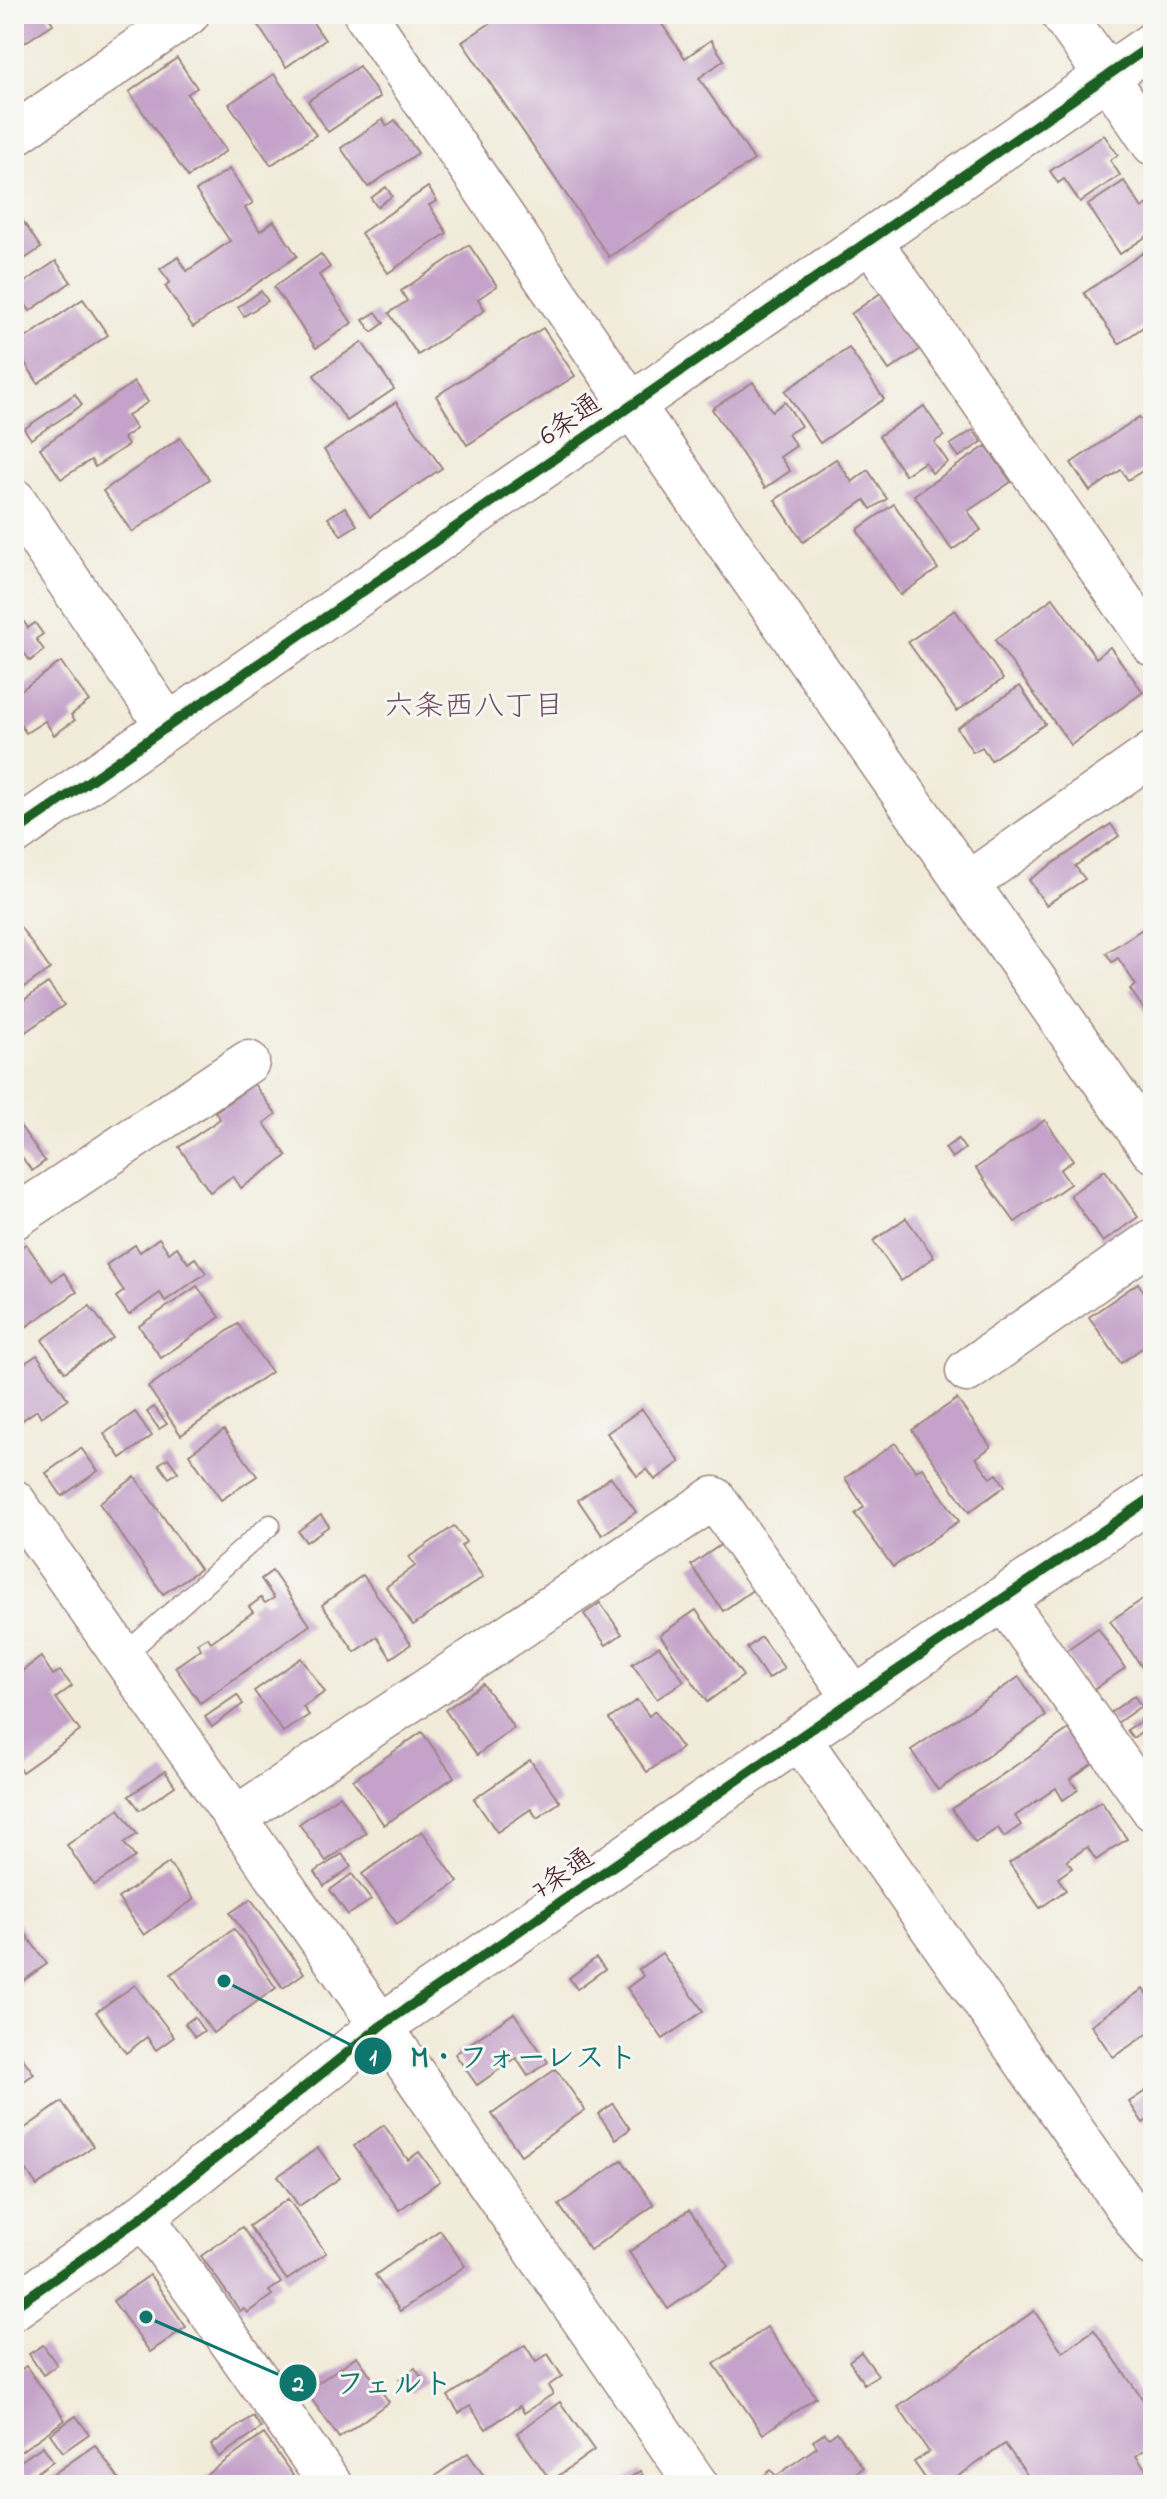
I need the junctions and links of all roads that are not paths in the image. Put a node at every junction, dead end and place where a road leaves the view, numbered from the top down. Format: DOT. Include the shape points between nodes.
graph roads {
  1 [pos="188,14"];
  2 [pos="365,14"];
  3 [pos="1063,14"];
  4 [pos="1153,44"];
  5 [pos="1107,76"];
  6 [pos="14,135"];
  7 [pos="1153,144"];
  8 [pos="871,242"];
  9 [pos="631,404"];
  10 [pos="14,501"];
  11 [pos="1153,645"];
  12 [pos="168,726"];
  13 [pos="1153,753"];
  14 [pos="14,833"];
  15 [pos="968,883"];
  16 [pos="248,1062"];
  17 [pos="1153,1150"];
  18 [pos="14,1218"];
  19 [pos="1153,1240"];
  20 [pos="967,1371"];
  21 [pos="1153,1497"];
  22 [pos="270,1525"];
  23 [pos="21,1527"];
  24 [pos="1003,1599"];
  25 [pos="122,1657"];
  26 [pos="855,1699"];
  27 [pos="799,1738"];
  28 [pos="1153,1810"];
  29 [pos="235,1818"];
  30 [pos="381,2026"];
  31 [pos="143,2216"];
  32 [pos="1153,2245"];
  33 [pos="14,2307"];
  34 [pos="331,2485"];
  35 [pos="697,2485"];
  1 -- 6 [label="street"];
  2 -- 9 [label="street"];
  3 -- 5 [label="street"];
  4 -- 5 [label="street, 6条通"];
  5 -- 7 [label="street"];
  5 -- 8 [label="street, 6条通"];
  8 -- 9 [label="street, 6条通"];
  8 -- 11 [label="street"];
  9 -- 12 [label="street, 6条通"];
  9 -- 15 [label="street"];
  10 -- 12 [label="street"];
  12 -- 14 [label="street, 6条通"];
  13 -- 15 [label="street"];
  15 -- 17 [label="street"];
  16 -- 18 [label="street"];
  19 -- 20 [label="street"];
  21 -- 24 [label="street, 7条通"];
  22 -- 25 [label="lane"];
  23 -- 25 [label="street"];
  24 -- 26 [label="street, 7条通"];
  24 -- 28 [label="street"];
  25 -- 29 [label="street"];
  26 -- 27 [label="street, 7条通"];
  26 -- 29 [label="street" via="714,1498"];
  27 -- 30 [label="street, 7条通"];
  27 -- 32 [label="street"];
  29 -- 30 [label="street"];
  30 -- 31 [label="street, 7条通"];
  30 -- 35 [label="street"];
  31 -- 33 [label="street, 7条通"];
  31 -- 34 [label="street"];
}
